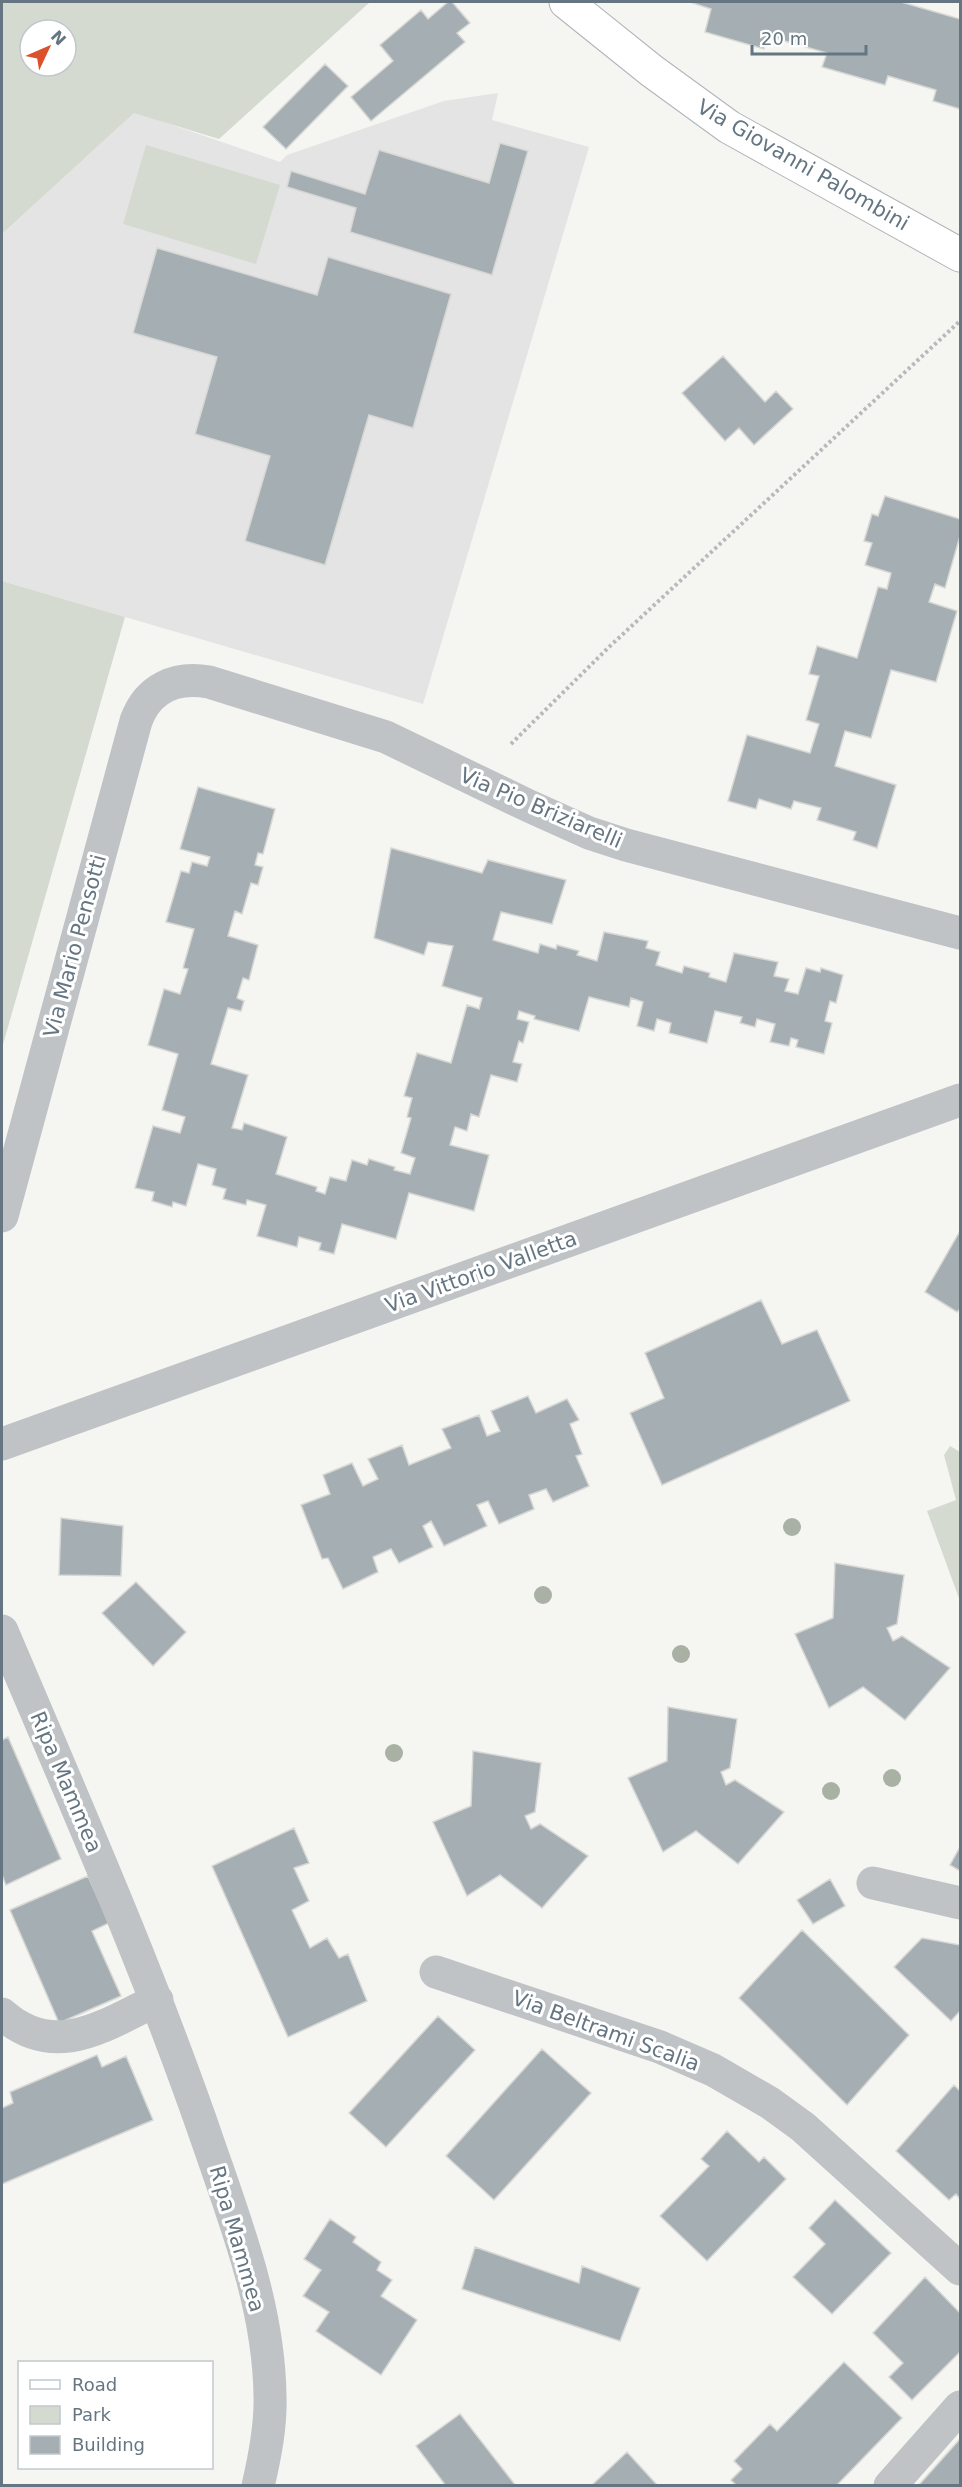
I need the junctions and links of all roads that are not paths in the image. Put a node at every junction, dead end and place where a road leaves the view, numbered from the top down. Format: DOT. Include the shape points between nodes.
graph roads {
  1 [pos="566,2"];
  2 [pos="960,255"];
  3 [pos="164,686"];
  4 [pos="960,933"];
  5 [pos="960,1100"];
  6 [pos="2,1216"];
  7 [pos="2,1444"];
  8 [pos="2,1631"];
  9 [pos="873,1883"];
  10 [pos="960,1903"];
  11 [pos="436,1972"];
  12 [pos="157,2000"];
  13 [pos="2,2014"];
  14 [pos="960,2269"];
  15 [pos="960,2407"];
  16 [pos="258,2486"];
  17 [pos="890,2486"];
  1 -- 2 [label="main road, Via Giovanni Palombini" via="729,127"];
  3 -- 4 [label="street, Via Pio Briziarelli" via="174,681 209,682 333,719 386,737 590,833"];
  3 -- 6 [label="street, Via Mario Pensotti" via="146,702 136,721"];
  5 -- 7 [label="street, Via Vittorio Valletta"];
  8 -- 12 [label="street, Ripa Mammea"];
  9 -- 10 [label="street"];
  11 -- 14 [label="street, Via Beltrami Scalia" via="660,2047 713,2070 795,2121"];
  12 -- 13 [label="street" via="84,2035 67,2037 35,2033"];
  12 -- 16 [label="street, Ripa Mammea" via="256,2290 270,2395 269,2430"];
  15 -- 17 [label="street"];
}
